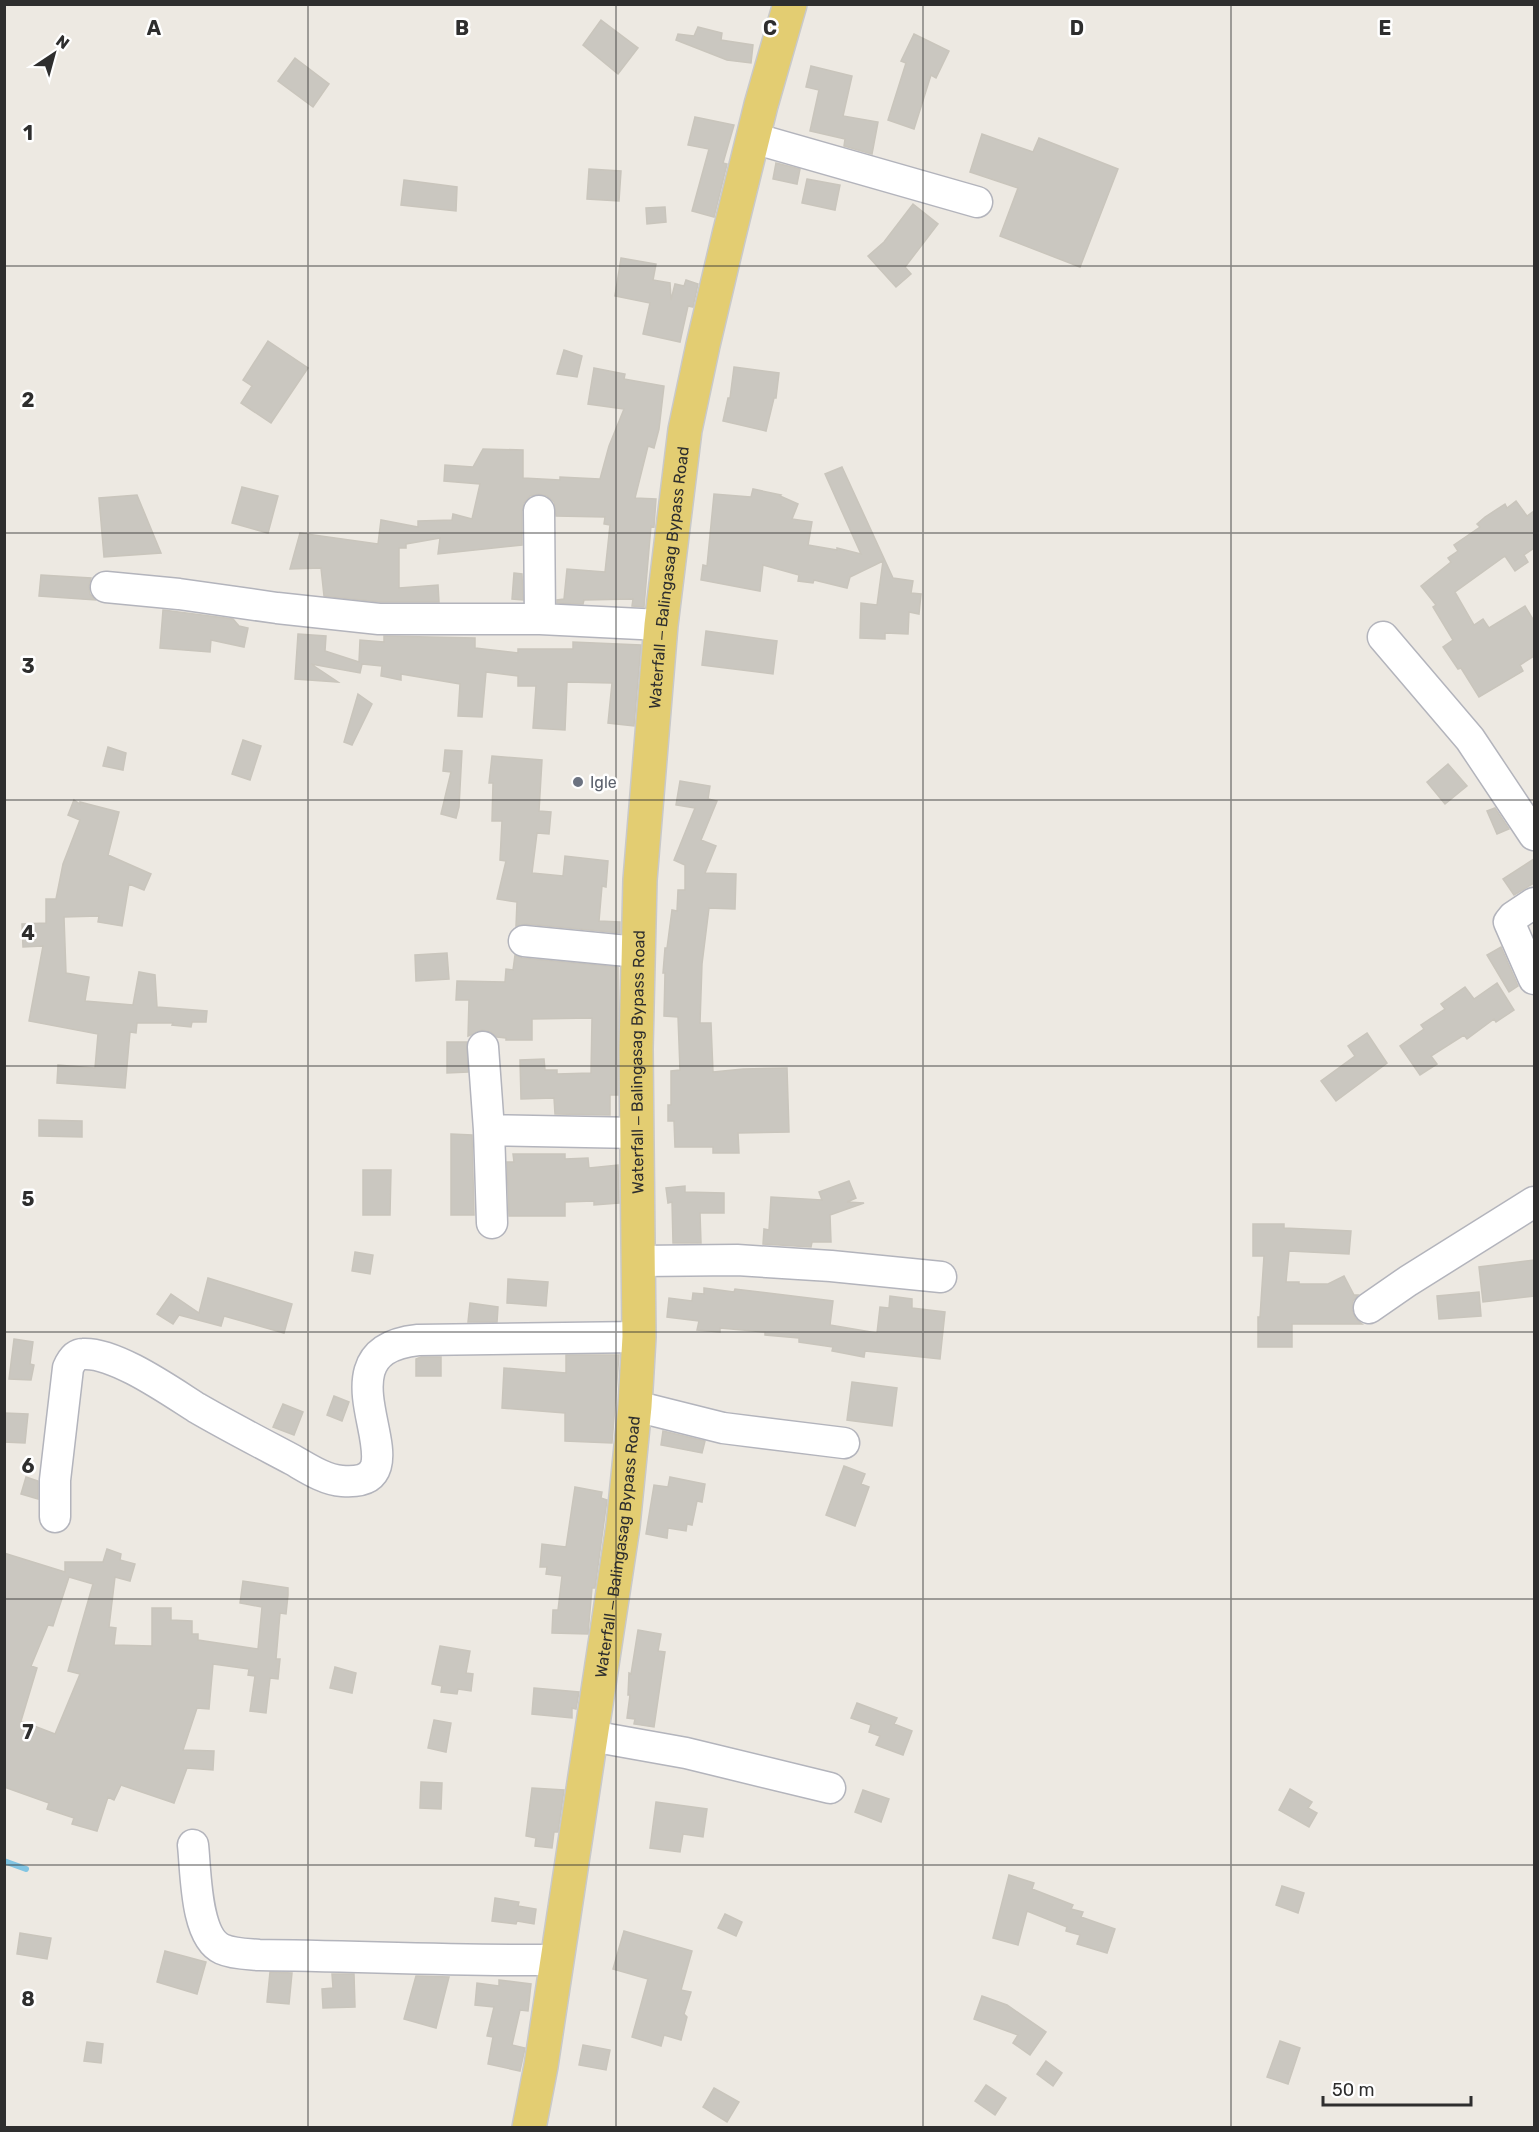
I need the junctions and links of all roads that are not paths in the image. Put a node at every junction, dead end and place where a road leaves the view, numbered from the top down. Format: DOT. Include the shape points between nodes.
graph roads {
  1 [pos="790,4"];
  2 [pos="753,138"];
  3 [pos="977,202"];
  4 [pos="539,511"];
  5 [pos="106,587"];
  6 [pos="540,619"];
  7 [pos="661,625"];
  8 [pos="1383,637"];
  9 [pos="1534,835"];
  10 [pos="1534,903"];
  11 [pos="524,941"];
  12 [pos="638,952"];
  13 [pos="1534,979"];
  14 [pos="483,1047"];
  15 [pos="489,1130"];
  16 [pos="637,1133"];
  17 [pos="1534,1202"];
  18 [pos="492,1223"];
  19 [pos="639,1261"];
  20 [pos="941,1277"];
  21 [pos="1368,1308"];
  22 [pos="639,1337"];
  23 [pos="635,1406"];
  24 [pos="844,1443"];
  25 [pos="55,1517"];
  26 [pos="591,1736"];
  27 [pos="830,1788"];
  28 [pos="193,1845"];
  29 [pos="556,1960"];
  30 [pos="529,2127"];
  1 -- 2 [label="main road, Waterfall ‒ Balingasag Bypass Road"];
  2 -- 3 [label="street"];
  2 -- 7 [label="main road, Waterfall ‒ Balingasag Bypass Road" via="685,430"];
  4 -- 6 [label="street"];
  5 -- 6 [label="street" via="379,619"];
  6 -- 7 [label="street"];
  7 -- 12 [label="main road, Waterfall ‒ Balingasag Bypass Road" via="640,880"];
  8 -- 9 [label="street" via="1464,731"];
  10 -- 13 [label="street" via="1509,922"];
  11 -- 12 [label="street"];
  12 -- 16 [label="main road, Waterfall ‒ Balingasag Bypass Road"];
  14 -- 15 [label="street"];
  15 -- 16 [label="street"];
  15 -- 18 [label="street"];
  16 -- 19 [label="main road, Waterfall ‒ Balingasag Bypass Road"];
  17 -- 21 [label="street"];
  19 -- 20 [label="street" via="737,1260"];
  19 -- 22 [label="main road, Waterfall ‒ Balingasag Bypass Road"];
  22 -- 23 [label="main road, Waterfall ‒ Balingasag Bypass Road"];
  22 -- 25 [label="street" via="418,1340 392,1346 380,1354 367,1382 379,1465 372,1475 355,1482 316,1473 128,1365 82,1354 68,1368 55,1480"];
  23 -- 24 [label="street" via="723,1428"];
  23 -- 26 [label="main road, Waterfall ‒ Balingasag Bypass Road" via="623,1526"];
  26 -- 27 [label="street" via="686,1753"];
  26 -- 29 [label="main road, Waterfall ‒ Balingasag Bypass Road"];
  28 -- 29 [label="street" via="200,1912 210,1940 221,1949 259,1955"];
  29 -- 30 [label="main road, Waterfall ‒ Balingasag Bypass Road"];
}
